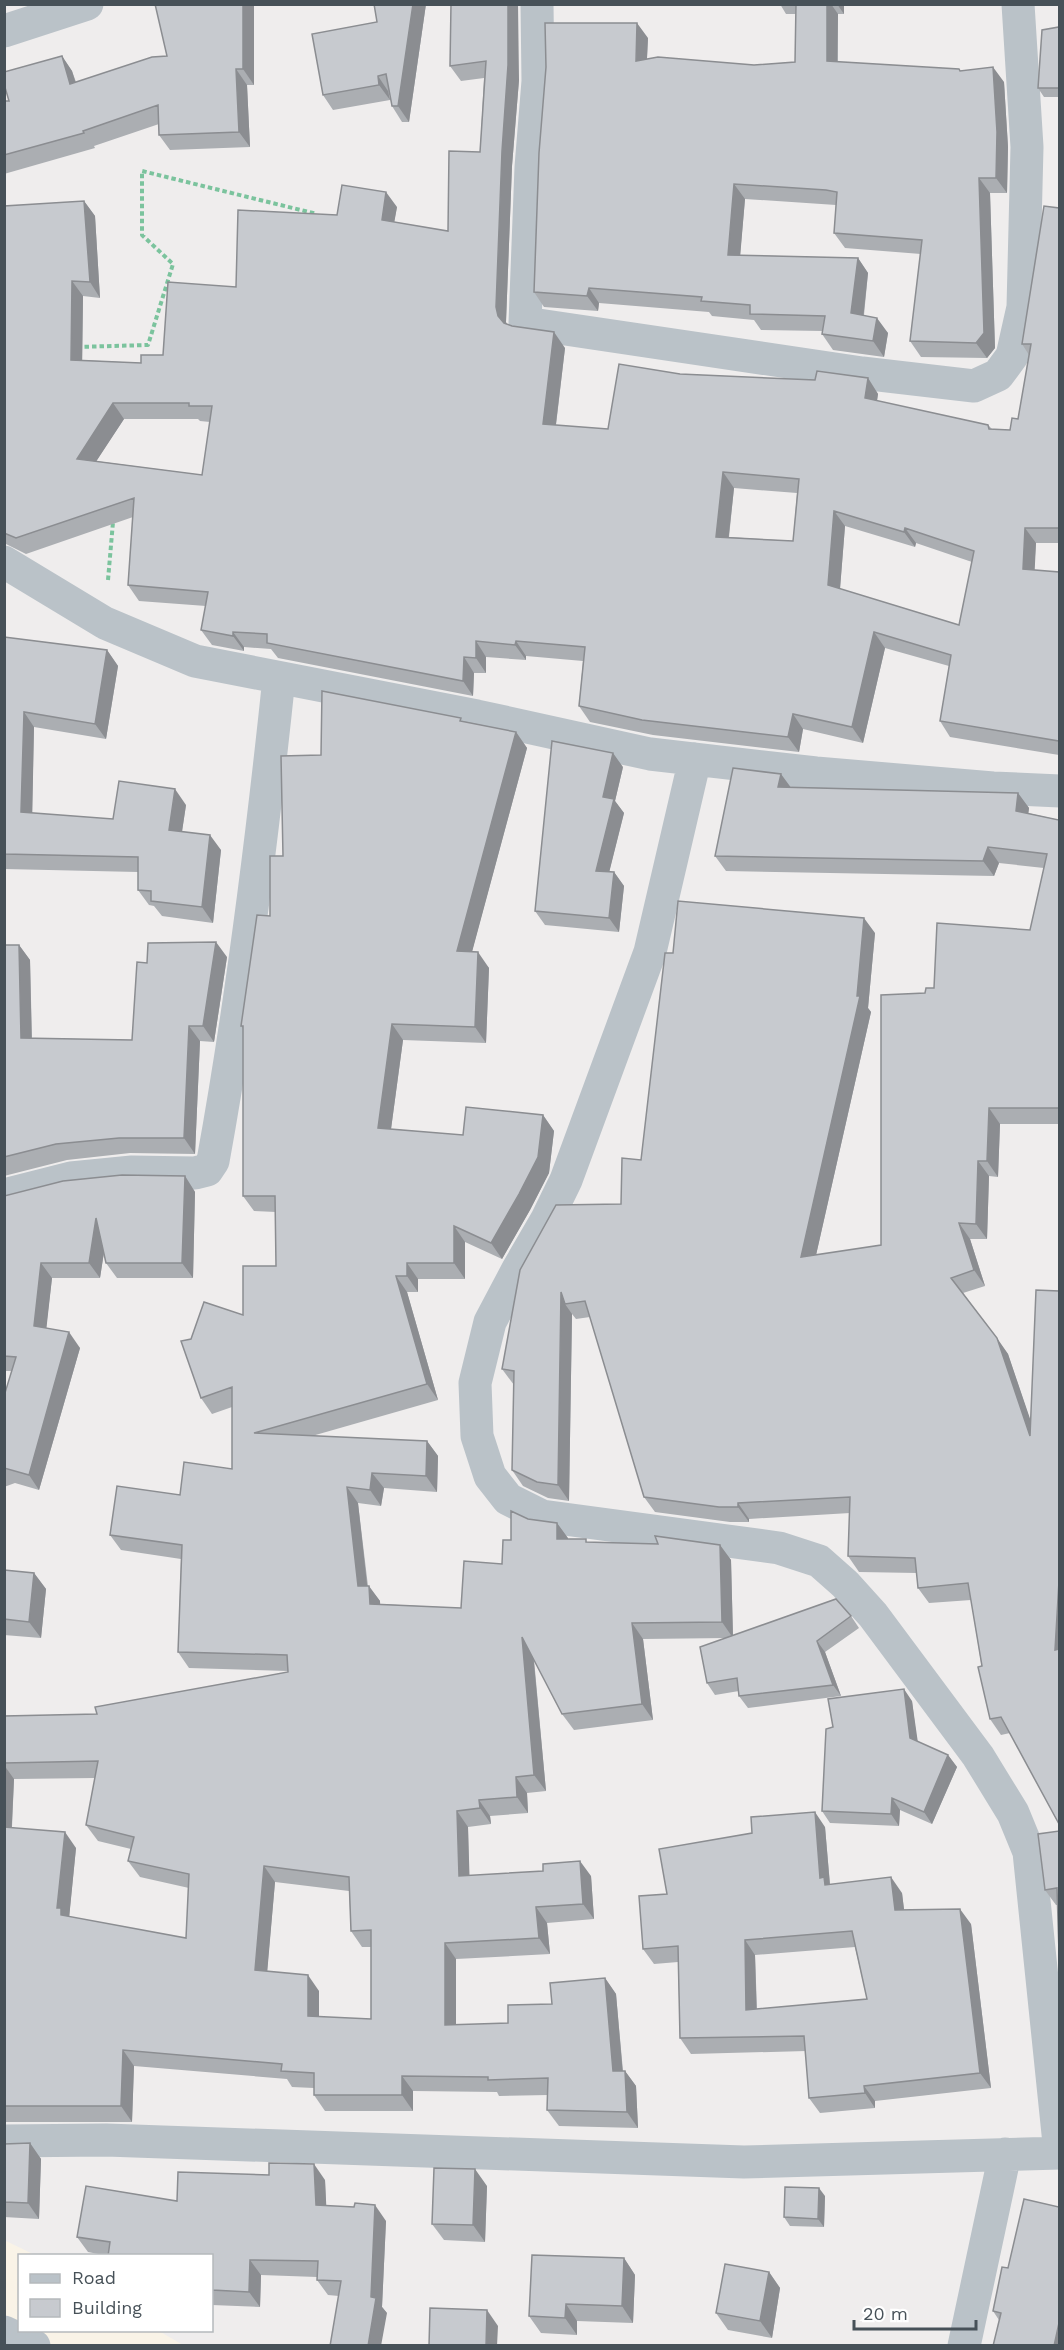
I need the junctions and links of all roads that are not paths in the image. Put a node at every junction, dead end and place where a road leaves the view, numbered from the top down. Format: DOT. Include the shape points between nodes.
graph roads {
  1 [pos="87,4"];
  2 [pos="537,4"];
  3 [pos="1018,4"];
  4 [pos="4,32"];
  5 [pos="4,562"];
  6 [pos="279,678"];
  7 [pos="695,759"];
  8 [pos="1059,791"];
  9 [pos="4,1195"];
  10 [pos="4,2141"];
  11 [pos="1059,2153"];
  12 [pos="1005,2154"];
  13 [pos="4,2332"];
  14 [pos="34,2346"];
  15 [pos="964,2346"];
  1 -- 4 [label="street"];
  2 -- 3 [label="street" via="538,81 525,323 974,386 998,375 1012,356 1023,307 1027,147"];
  5 -- 6 [label="street" via="105,623 195,661"];
  6 -- 7 [label="street" via="650,754"];
  6 -- 9 [label="street" via="233,1052 213,1161 207,1170 195,1173 132,1172 70,1178"];
  7 -- 8 [label="street" via="828,774"];
  7 -- 11 [label="street" via="650,952 566,1179 490,1322 475,1383 477,1436 490,1476 508,1500 542,1516 779,1548 819,1561 873,1615 978,1756 1013,1813 1029,1852"];
  10 -- 12 [label="street" via="106,2140 744,2162"];
  11 -- 12 [label="street"];
  12 -- 15 [label="street"];
  13 -- 14 [label="street"];
}
